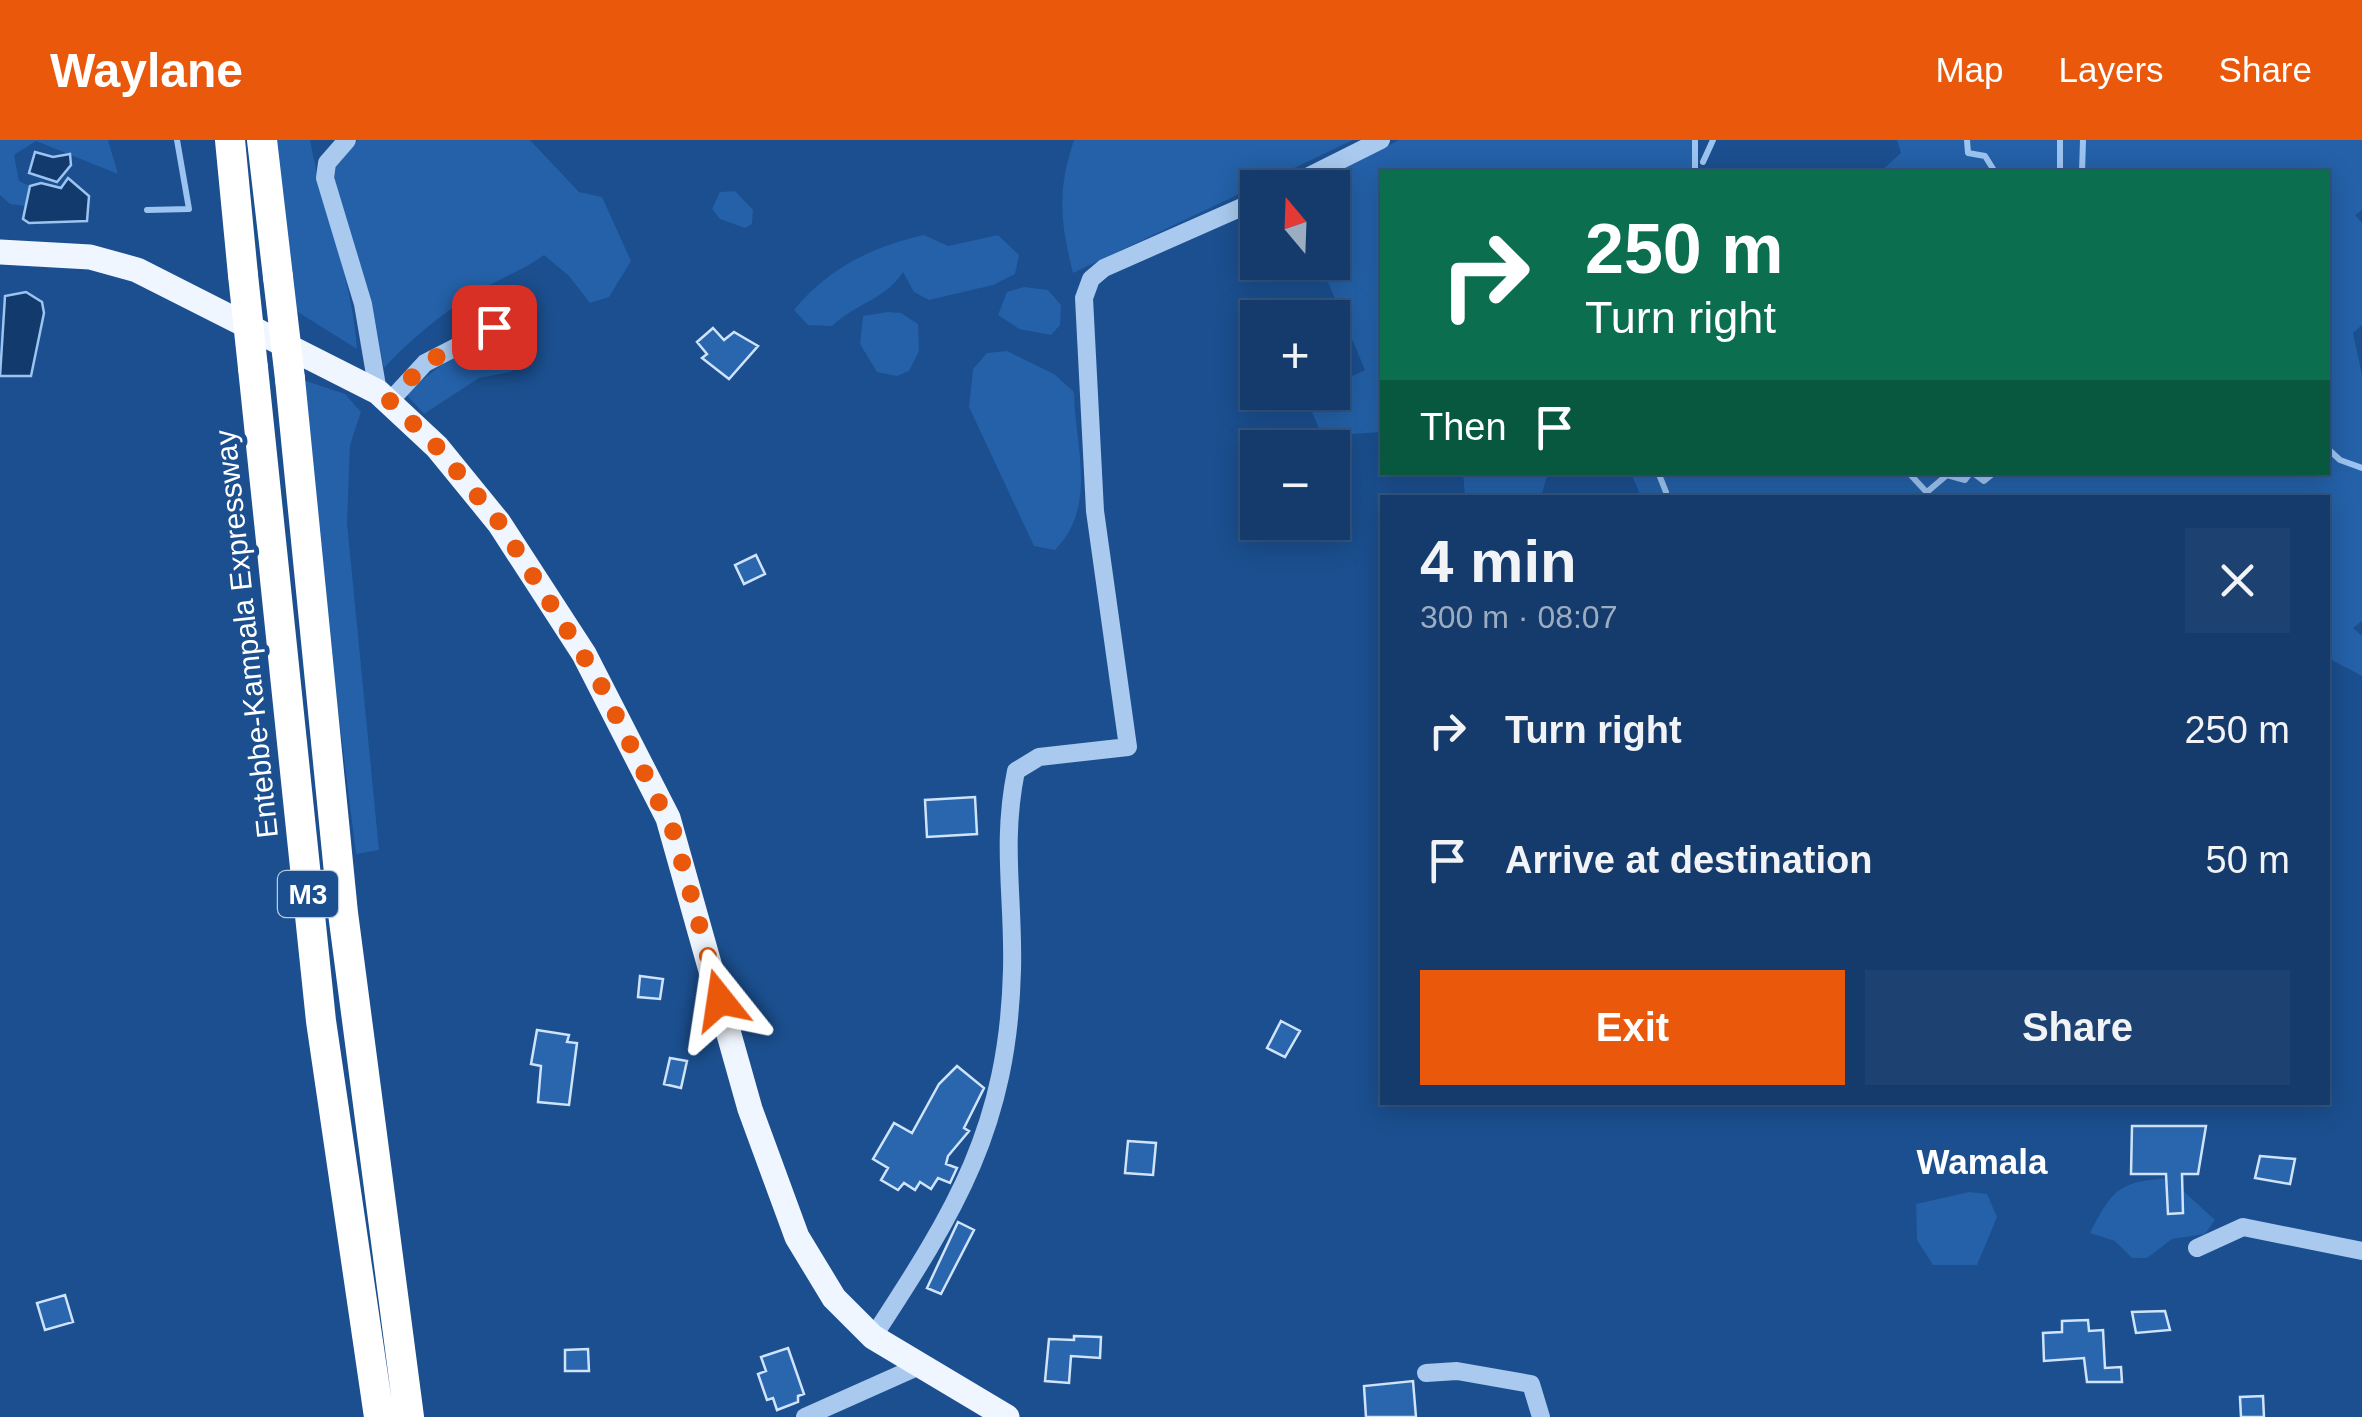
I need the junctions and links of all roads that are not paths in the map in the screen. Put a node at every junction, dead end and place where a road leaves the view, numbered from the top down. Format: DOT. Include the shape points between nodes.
graph roads {
  1 [pos="230,140"];
  2 [pos="262,140"];
  3 [pos="347,140"];
  4 [pos="1381,140"];
  5 [pos="1321,170"];
  6 [pos="1240,208"];
  7 [pos="0,252"];
  8 [pos="494,327"];
  9 [pos="384,397"];
  10 [pos="2197,1248"];
  11 [pos="2362,1251"];
  12 [pos="873,1337"];
  13 [pos="917,1367"];
  14 [pos="1426,1373"];
  15 [pos="378,1417"];
  16 [pos="409,1417"];
  17 [pos="805,1417"];
  18 [pos="1006,1417"];
  19 [pos="1541,1417"];
  1 -- 15 [label="highway, Entebbe-Kampala Expressway / M3, bridge" via="321,1021"];
  2 -- 16 [label="highway, M3, bridge" via="343,913"];
  3 -- 9 [label="street" via="327,163 325,178"];
  4 -- 5 [label="street"];
  6 -- 12 [label="street" via="1104,268 1084,298 1095,511 1128,747 1039,757 1016,772 1006,819 1008,1054 996,1107 935,1242"];
  7 -- 9 [label="main road" via="116,262"];
  8 -- 9 [label="street" via="425,363"];
  9 -- 12 [label="main road" via="437,447 499,522 626,730 674,833 783,1206 834,1298"];
  10 -- 11 [label="street" via="2243,1227"];
  12 -- 13 [label="main road"];
  13 -- 17 [label="street"];
  13 -- 18 [label="main road"];
  14 -- 19 [label="street" via="1457,1371 1531,1384"];
}
